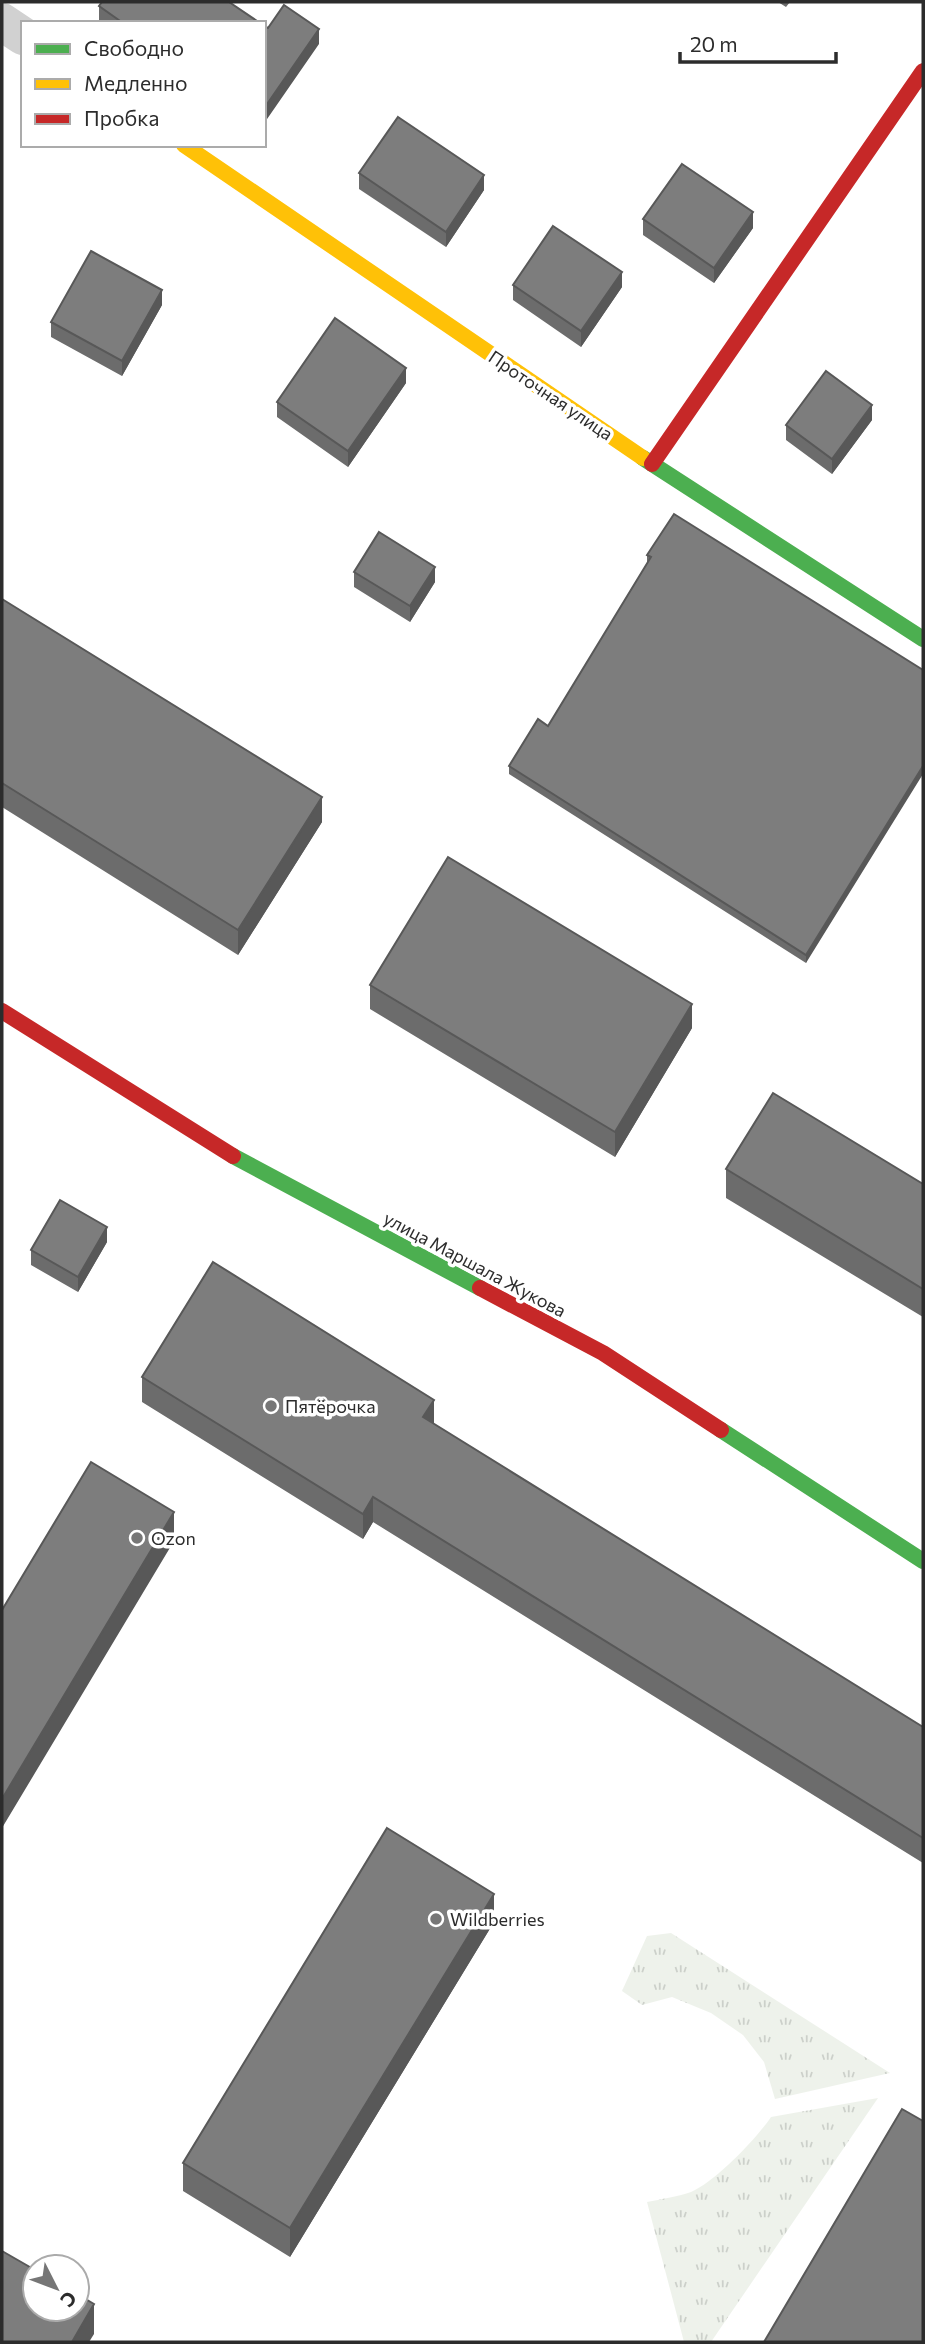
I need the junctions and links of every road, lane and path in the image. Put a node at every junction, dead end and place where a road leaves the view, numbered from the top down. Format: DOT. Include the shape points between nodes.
graph roads {
  1 [pos="2,22"];
  2 [pos="21,35"];
  3 [pos="923,71"];
  4 [pos="187,147"];
  5 [pos="652,464"];
  6 [pos="923,639"];
  7 [pos="2,1011"];
  8 [pos="923,1562"];
  1 -- 2 [label="street"];
  3 -- 5 [label="street"];
  4 -- 5 [label="street, Проточная улица"];
  5 -- 6 [label="street, Проточная улица"];
  7 -- 8 [label="street, улица Маршала Жукова" via="249,1166 603,1353"];
}
